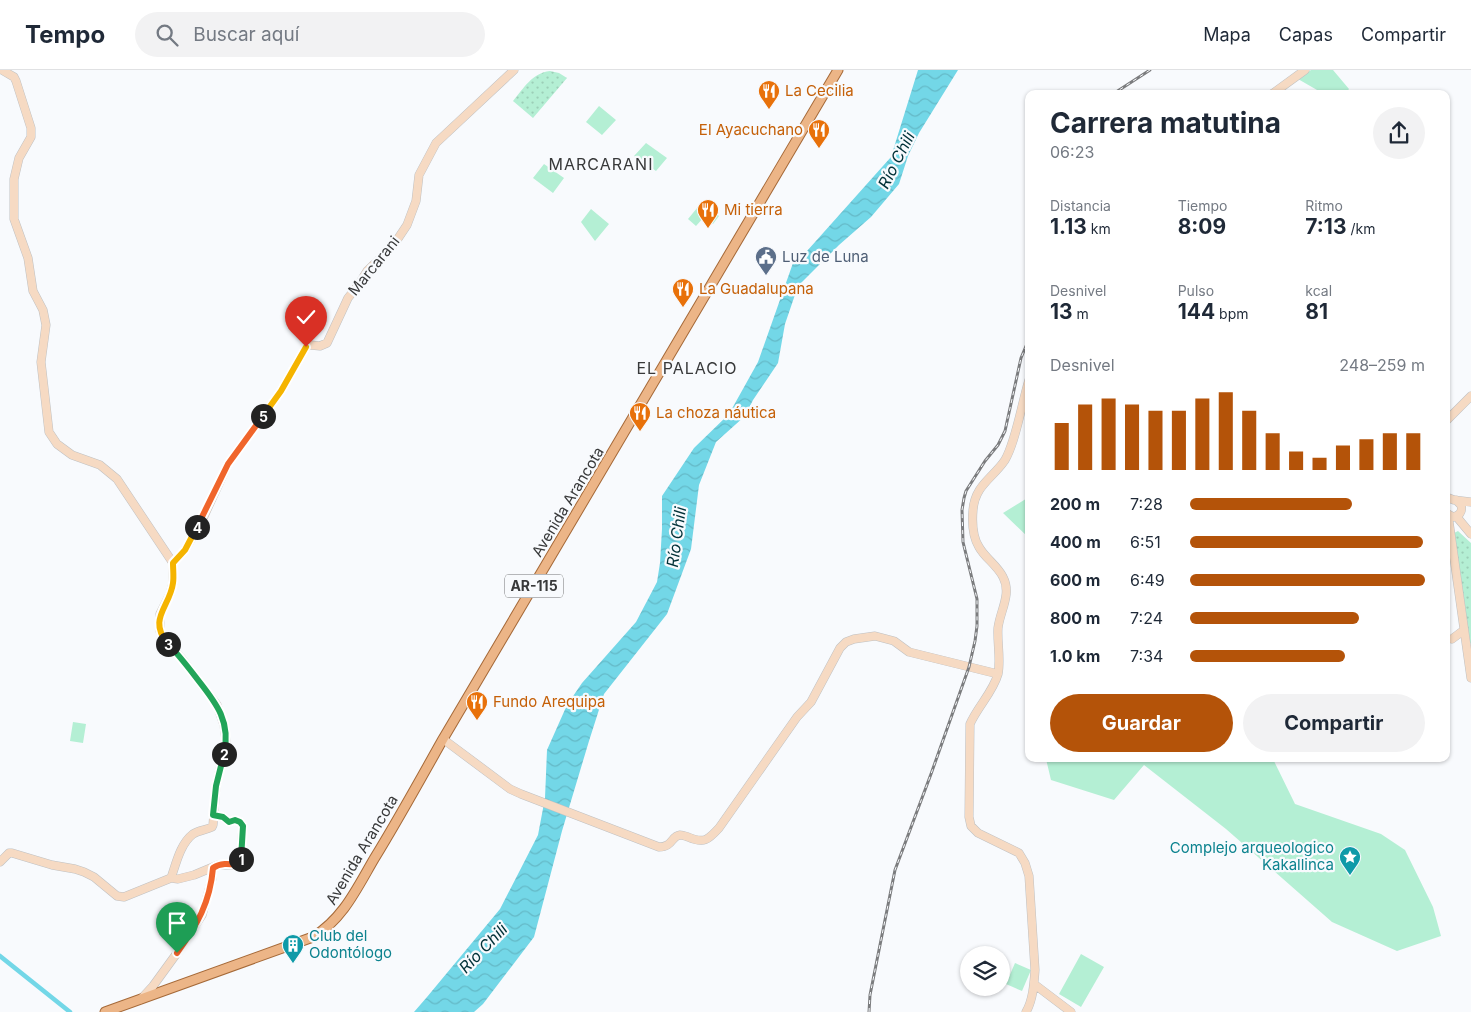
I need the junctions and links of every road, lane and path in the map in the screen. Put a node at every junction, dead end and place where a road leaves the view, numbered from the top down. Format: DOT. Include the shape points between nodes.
graph roads {
  1 [pos="2,70"];
  2 [pos="514,70"];
  3 [pos="838,70"];
  4 [pos="1305,70"];
  5 [pos="1278,90"];
  6 [pos="1025,394"];
  7 [pos="1471,396"];
  8 [pos="1450,417"];
  9 [pos="1450,499"];
  10 [pos="1450,501"];
  11 [pos="1457,502"];
  12 [pos="1471,502"];
  13 [pos="1471,506"];
  14 [pos="1453,515"];
  15 [pos="1471,526"];
  16 [pos="1471,534"];
  17 [pos="173,563"];
  18 [pos="1464,630"];
  19 [pos="1452,639"];
  20 [pos="998,674"];
  21 [pos="1471,678"];
  22 [pos="443,739"];
  23 [pos="213,815"];
  24 [pos="0,862"];
  25 [pos="213,868"];
  26 [pos="171,878"];
  27 [pos="1034,984"];
  28 [pos="153,986"];
  29 [pos="163,991"];
  30 [pos="1046,994"];
  31 [pos="141,999"];
  32 [pos="1028,1009"];
  33 [pos="105,1012"];
  34 [pos="1071,1012"];
  1 -- 17 [label="main road" via="16,81 31,128 31,137 19,158 14,178 14,219 28,258 33,291 43,310 46,325 41,362 50,432 64,450 100,464 117,479"];
  2 -- 17 [label="main road, Marcarani" via="436,143 419,175 416,201 407,225 348,298 327,343 306,347 281,391 228,464 204,516 185,550"];
  3 -- 22 [label="main road, Avenida Arancota / AR-115"];
  4 -- 5 [label="main road"];
  6 -- 20 [label="main road" via="1011,445 1004,460 976,494 973,510 973,532 979,547 1004,578 1005,603 998,628"];
  7 -- 8 [label="main road"];
  9 -- 11 [label="main road"];
  10 -- 11 [label="main road"];
  11 -- 12 [label="main road"];
  11 -- 13 [label="main road"];
  11 -- 14 [label="main road" via="1462,510"];
  14 -- 15 [label="main road"];
  14 -- 16 [label="main road"];
  14 -- 18 [label="main road" via="1450,531"];
  17 -- 23 [label="main road" via="173,583 160,614 160,631 213,699 224,725 226,741"];
  18 -- 19 [label="main road"];
  18 -- 21 [label="main road"];
  20 -- 22 [label="main road" via="909,652 894,642 875,636 846,642 811,702 796,716 712,836 705,841 697,841 677,835 668,846 660,847 510,788"];
  20 -- 27 [label="main road" via="970,724 969,817 978,833 1018,853 1027,870"];
  22 -- 29 [label="main road, Avenida Arancota / AR-115" via="395,826 348,903 329,926 313,937"];
  23 -- 25 [label="main road" via="229,822 235,820 243,826 240,865 218,864"];
  23 -- 26 [label="main road" via="212,827 187,840"];
  24 -- 26 [label="main road" via="12,853 75,869 94,877 117,896 124,897"];
  25 -- 26 [label="main road" via="178,879"];
  25 -- 28 [label="main road" via="202,915"];
  27 -- 30 [label="main road"];
  27 -- 32 [label="main road"];
  28 -- 29 [label="main road"];
  28 -- 31 [label="main road"];
  29 -- 31 [label="main road, Avenida Arancota / AR-115"];
  30 -- 32 [label="main road" via="1035,998"];
  30 -- 34 [label="main road"];
  31 -- 33 [label="main road, AR-115"];
}
